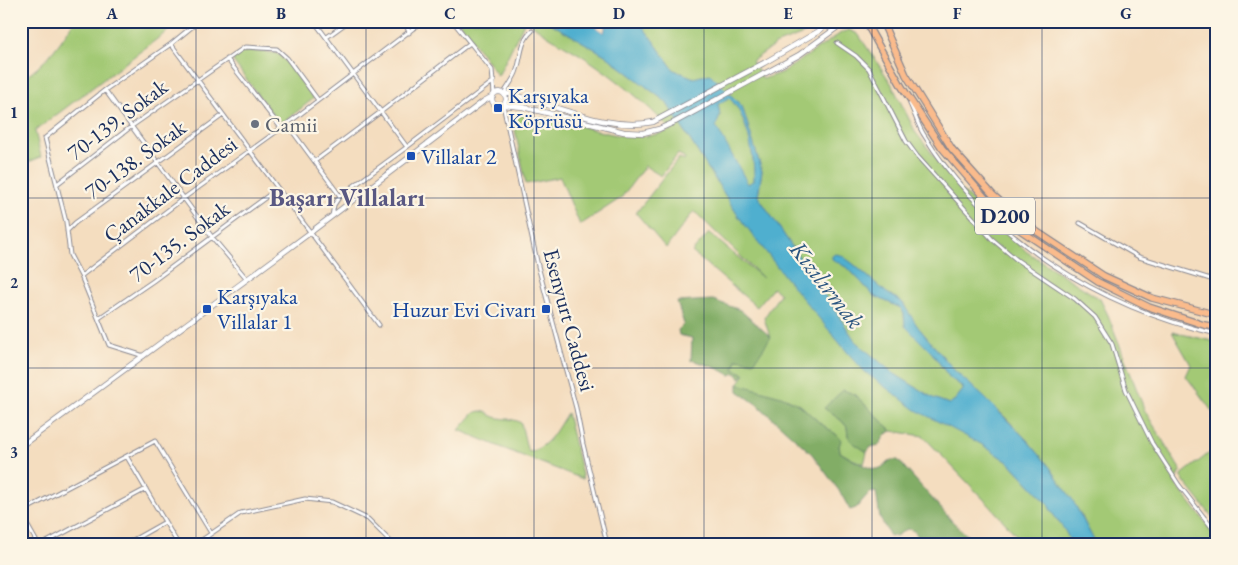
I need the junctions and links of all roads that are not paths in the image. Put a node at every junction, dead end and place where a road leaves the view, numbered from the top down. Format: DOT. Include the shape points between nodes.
graph roads {
  1 [pos="200,21"];
  2 [pos="314,21"];
  3 [pos="350,21"];
  4 [pos="405,21"];
  5 [pos="423,21"];
  6 [pos="446,21"];
  7 [pos="831,21"];
  8 [pos="865,21"];
  9 [pos="845,23"];
  10 [pos="884,23"];
  11 [pos="868,28"];
  12 [pos="532,31"];
  13 [pos="408,33"];
  14 [pos="327,37"];
  15 [pos="470,42"];
  16 [pos="837,42"];
  17 [pos="171,44"];
  18 [pos="227,59"];
  19 [pos="353,74"];
  20 [pos="196,79"];
  21 [pos="494,80"];
  22 [pos="902,88"];
  23 [pos="105,90"];
  24 [pos="504,93"];
  25 [pos="493,95"];
  26 [pos="318,100"];
  27 [pos="503,105"];
  28 [pos="382,111"];
  29 [pos="223,115"];
  30 [pos="287,124"];
  31 [pos="132,126"];
  32 [pos="281,128"];
  33 [pos="407,147"];
  34 [pos="249,151"];
  35 [pos="416,153"];
  36 [pos="410,158"];
  37 [pos="315,161"];
  38 [pos="158,162"];
  39 [pos="57,184"];
  40 [pos="277,188"];
  41 [pos="340,196"];
  42 [pos="184,198"];
  43 [pos="332,217"];
  44 [pos="1080,223"];
  45 [pos="68,231"];
  46 [pos="311,232"];
  47 [pos="212,237"];
  48 [pos="81,276"];
  49 [pos="247,280"];
  50 [pos="1217,281"];
  51 [pos="1217,315"];
  52 [pos="99,318"];
  53 [pos="379,325"];
  54 [pos="1217,327"];
  55 [pos="1217,334"];
  56 [pos="144,356"];
  57 [pos="21,446"];
  58 [pos="128,457"];
  59 [pos="146,489"];
  60 [pos="21,513"];
  61 [pos="165,522"];
  62 [pos="211,533"];
  63 [pos="1217,534"];
  64 [pos="390,542"];
  65 [pos="38,544"];
  66 [pos="43,544"];
  67 [pos="126,544"];
  68 [pos="178,544"];
  69 [pos="196,544"];
  70 [pos="394,544"];
  71 [pos="607,544"];
  1 -- 17 [label="street"];
  2 -- 14 [label="street"];
  3 -- 14 [label="street"];
  4 -- 13 [label="street"];
  5 -- 13 [label="street, Çanakkale Caddesi"];
  6 -- 15 [label="street" via="455,24"];
  7 -- 24 [label="street" via="820,31 764,63 653,122 624,124"];
  8 -- 11 [label="highway, D200"];
  9 -- 11 [label="street" via="854,22"];
  9 -- 27 [label="street" via="799,55 675,122 643,133 624,132"];
  10 -- 51 [label="highway, D200" via="906,74 952,149 993,195 1027,225 1112,279 1152,298"];
  11 -- 22 [label="highway, D200"];
  12 -- 24 [label="street" via="522,48 515,75"];
  13 -- 19 [label="street, Çanakkale Caddesi"];
  14 -- 19 [label="street"];
  15 -- 21 [label="street" via="492,70"];
  15 -- 28 [label="street"];
  16 -- 63 [label="street" via="869,69 906,141 992,239 1095,316 1112,344 1126,390 1152,443"];
  17 -- 20 [label="street"];
  17 -- 23 [label="street"];
  18 -- 20 [label="street, 70-139. Sokak"];
  18 -- 26 [label="street, 70-139. Sokak" via="245,47 277,49"];
  18 -- 32 [label="street"];
  19 -- 26 [label="street, Çanakkale Caddesi"];
  19 -- 28 [label="street"];
  20 -- 29 [label="street"];
  20 -- 31 [label="street, 70-139. Sokak"];
  21 -- 25 [label="street"];
  21 -- 33 [label="street"];
  22 -- 54 [label="highway, D200" via="942,148 988,200 1020,230 1098,282 1141,303"];
  22 -- 55 [label="street" via="938,156 988,213 1018,238 1052,264 1100,292 1160,318"];
  23 -- 31 [label="street"];
  23 -- 39 [label="street" via="45,138"];
  24 -- 25 [label="street"];
  24 -- 27 [label="street" via="507,100"];
  25 -- 27 [label="street" via="495,105"];
  25 -- 35 [label="street"];
  26 -- 30 [label="street, Çanakkale Caddesi"];
  27 -- 71 [label="street, Esenyurt Caddesi" via="538,266 576,408"];
  28 -- 33 [label="street"];
  28 -- 37 [label="street"];
  29 -- 34 [label="street"];
  29 -- 38 [label="street, 70-138. Sokak"];
  30 -- 32 [label="street, Çanakkale Caddesi"];
  30 -- 37 [label="street"];
  31 -- 38 [label="street"];
  31 -- 39 [label="street, 70-139. Sokak"];
  32 -- 34 [label="street, Çanakkale Caddesi"];
  33 -- 35 [label="street"];
  33 -- 36 [label="street"];
  33 -- 41 [label="street"];
  34 -- 40 [label="street"];
  34 -- 42 [label="street, Çanakkale Caddesi"];
  35 -- 36 [label="street"];
  36 -- 43 [label="street"];
  37 -- 41 [label="street"];
  38 -- 42 [label="street"];
  38 -- 45 [label="street, 70-138. Sokak"];
  39 -- 45 [label="street"];
  40 -- 46 [label="street"];
  40 -- 47 [label="street, 70-135. Sokak"];
  41 -- 43 [label="street"];
  42 -- 47 [label="street"];
  42 -- 48 [label="street, Çanakkale Caddesi"];
  43 -- 46 [label="street"];
  44 -- 50 [label="street" via="1139,257"];
  45 -- 48 [label="street" via="70,255"];
  46 -- 49 [label="street"];
  46 -- 53 [label="street"];
  47 -- 49 [label="street"];
  47 -- 52 [label="street, 70-135. Sokak"];
  48 -- 52 [label="street"];
  49 -- 56 [label="street"];
  52 -- 56 [label="street" via="109,346"];
  56 -- 57 [label="street"];
  58 -- 59 [label="street"];
  58 -- 60 [label="street"];
  58 -- 62 [label="street" via="155,442"];
  59 -- 61 [label="street"];
  59 -- 66 [label="street"];
  60 -- 65 [label="street"];
  61 -- 67 [label="street"];
  61 -- 68 [label="street"];
  62 -- 64 [label="street" via="241,513 305,499 332,502 368,518"];
  62 -- 69 [label="street"];
  64 -- 70 [label="street"];
}
